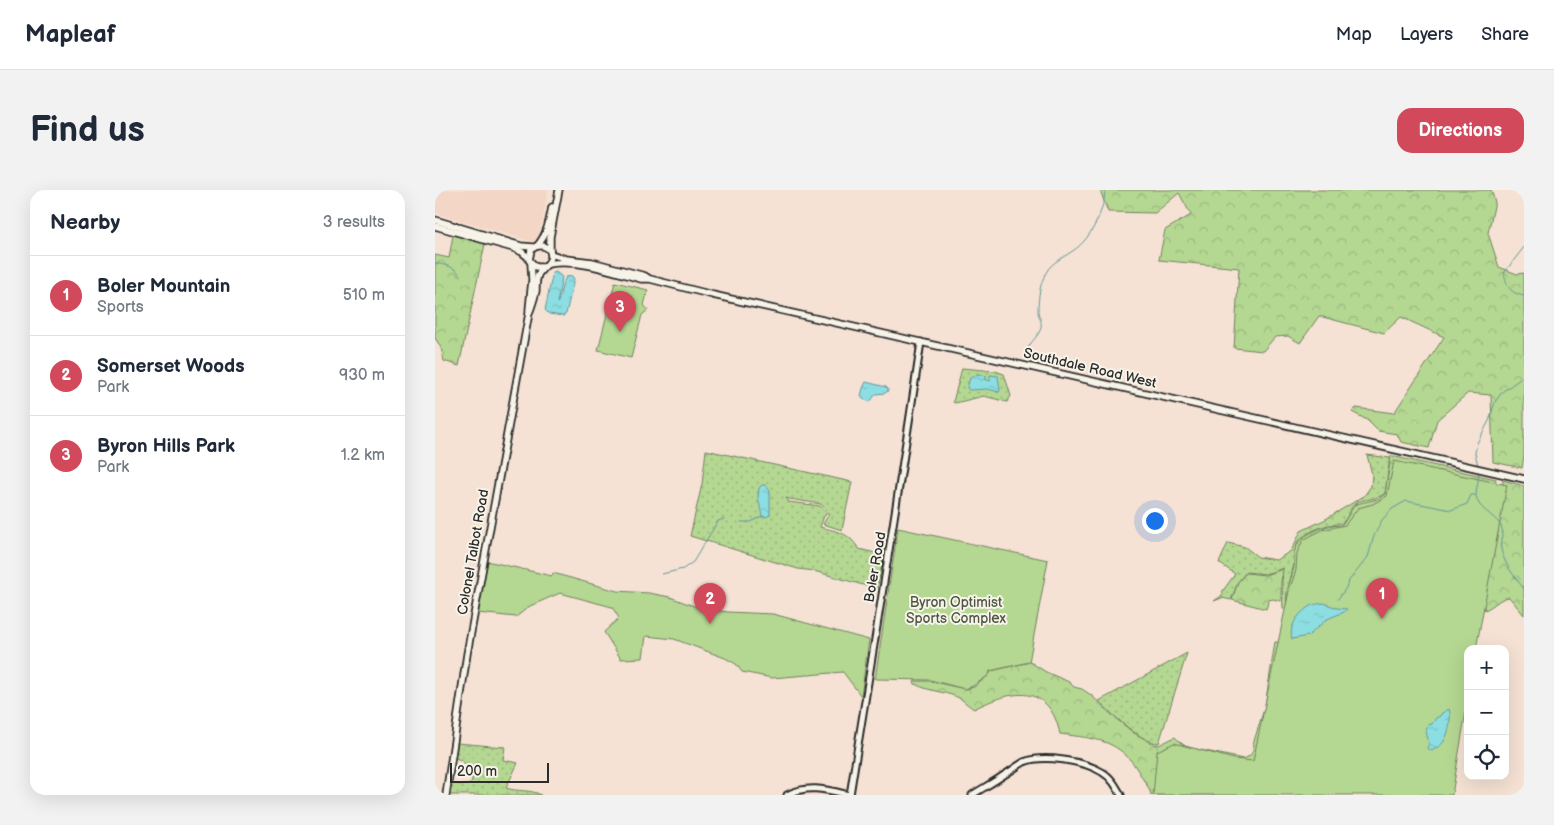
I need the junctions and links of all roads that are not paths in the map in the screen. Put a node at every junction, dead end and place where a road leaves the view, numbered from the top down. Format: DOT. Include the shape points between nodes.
graph roads {
  1 [pos="557,190"];
  2 [pos="435,220"];
  3 [pos="435,226"];
  4 [pos="535,246"];
  5 [pos="550,253"];
  6 [pos="530,261"];
  7 [pos="546,265"];
  8 [pos="650,279"];
  9 [pos="529,313"];
  10 [pos="921,342"];
  11 [pos="1524,479"];
  12 [pos="446,795"];
  13 [pos="787,795"];
  14 [pos="850,795"];
  15 [pos="972,795"];
  16 [pos="1121,795"];
  1 -- 4 [label="main road" via="544,239"];
  1 -- 5 [label="main road"];
  2 -- 4 [label="main road" via="521,246"];
  3 -- 6 [label="main road" via="513,248"];
  4 -- 5 [label="main road" via="543,246"];
  4 -- 6 [label="main road" via="529,253"];
  5 -- 7 [label="main road" via="551,258"];
  5 -- 8 [label="main road, Southdale Road West"];
  6 -- 7 [label="main road" via="537,267"];
  6 -- 9 [label="main road, Colonel Talbot Road"];
  7 -- 8 [label="main road, Southdale Road West" via="557,262 589,266"];
  7 -- 9 [label="main road, Colonel Talbot Road" via="538,274"];
  8 -- 10 [label="main road, Southdale Road West"];
  9 -- 12 [label="main road, Colonel Talbot Road" via="467,654"];
  10 -- 11 [label="main road, Southdale Road West"];
  10 -- 14 [label="street, Boler Road"];
  13 -- 14 [label="street" via="813,788"];
  15 -- 16 [label="street" via="1022,763 1054,758 1102,772 1117,786"];
}
